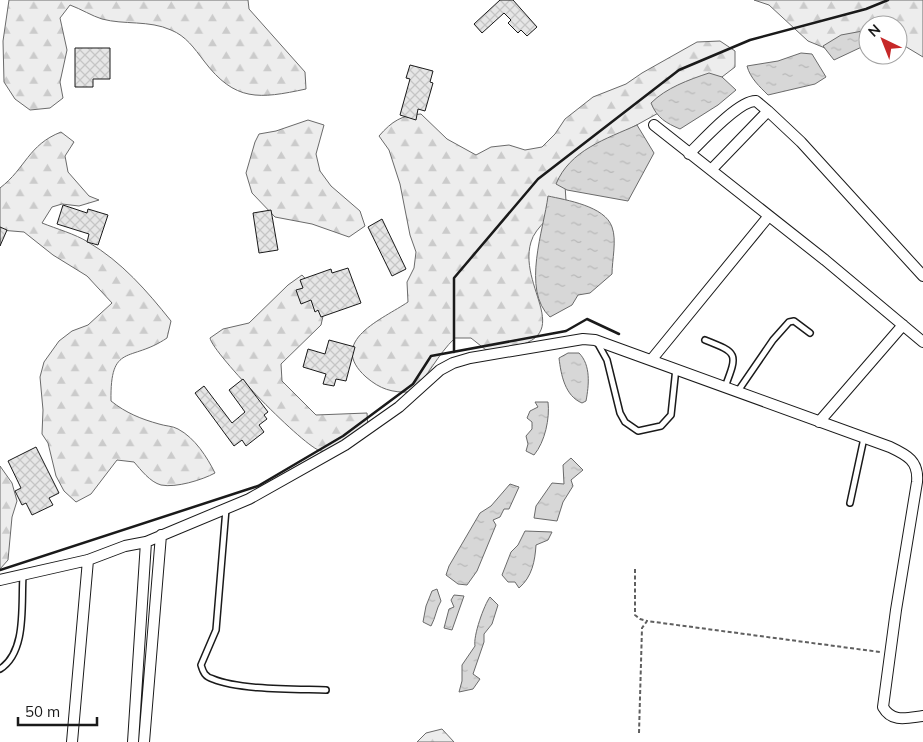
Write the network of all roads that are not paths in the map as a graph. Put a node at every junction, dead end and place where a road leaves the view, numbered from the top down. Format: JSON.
{"nodes":[{"id":1,"x":768,"y":111,"type":"junction"},
{"id":2,"x":654,"y":126,"type":"dead end"},
{"id":3,"x":689,"y":154,"type":"junction"},
{"id":4,"x":711,"y":170,"type":"junction"},
{"id":5,"x":768,"y":217,"type":"junction"},
{"id":6,"x":923,"y":276,"type":"edge"},
{"id":7,"x":903,"y":325,"type":"junction"},
{"id":8,"x":810,"y":333,"type":"dead end"},
{"id":9,"x":596,"y":340,"type":"junction"},
{"id":10,"x":704,"y":340,"type":"dead end"},
{"id":11,"x":923,"y":342,"type":"edge"},
{"id":12,"x":652,"y":359,"type":"junction"},
{"id":13,"x":676,"y":368,"type":"junction"},
{"id":14,"x":725,"y":387,"type":"junction"},
{"id":15,"x":737,"y":392,"type":"junction"},
{"id":16,"x":819,"y":422,"type":"junction"},
{"id":17,"x":864,"y":438,"type":"junction"},
{"id":18,"x":920,"y":464,"type":"edge"},
{"id":19,"x":850,"y":503,"type":"dead end"},
{"id":20,"x":226,"y":509,"type":"junction"},
{"id":21,"x":161,"y":535,"type":"junction"},
{"id":22,"x":146,"y":542,"type":"junction"},
{"id":23,"x":88,"y":560,"type":"junction"},
{"id":24,"x":23,"y":576,"type":"junction"},
{"id":25,"x":0,"y":580,"type":"edge"},
{"id":26,"x":0,"y":670,"type":"edge"},
{"id":27,"x":326,"y":690,"type":"dead end"},
{"id":28,"x":923,"y":716,"type":"edge"},
{"id":29,"x":72,"y":742,"type":"edge"},
{"id":30,"x":133,"y":742,"type":"edge"},
{"id":31,"x":144,"y":742,"type":"edge"}],
"edges":[{"from":1,"to":3,"type":"street"},
{"from":1,"to":4,"type":"street"},
{"from":1,"to":6,"type":"street"},
{"from":2,"to":3,"type":"street"},
{"from":3,"to":4,"type":"street"},
{"from":4,"to":5,"type":"street"},
{"from":5,"to":7,"type":"street"},
{"from":5,"to":12,"type":"street"},
{"from":7,"to":11,"type":"street"},
{"from":7,"to":16,"type":"street"},
{"from":8,"to":15,"type":"lane"},
{"from":9,"to":12,"type":"street"},
{"from":9,"to":13,"type":"lane"},
{"from":9,"to":20,"type":"street"},
{"from":10,"to":14,"type":"lane"},
{"from":12,"to":13,"type":"street"},
{"from":13,"to":14,"type":"street"},
{"from":14,"to":15,"type":"street"},
{"from":15,"to":16,"type":"street"},
{"from":16,"to":17,"type":"street"},
{"from":17,"to":18,"type":"street"},
{"from":17,"to":19,"type":"lane"},
{"from":18,"to":28,"type":"street"},
{"from":20,"to":21,"type":"street"},
{"from":20,"to":27,"type":"lane"},
{"from":21,"to":22,"type":"street"},
{"from":21,"to":31,"type":"street"},
{"from":22,"to":23,"type":"street"},
{"from":22,"to":30,"type":"street"},
{"from":23,"to":24,"type":"street"},
{"from":23,"to":29,"type":"street"},
{"from":24,"to":25,"type":"street"},
{"from":24,"to":26,"type":"lane"}]}
